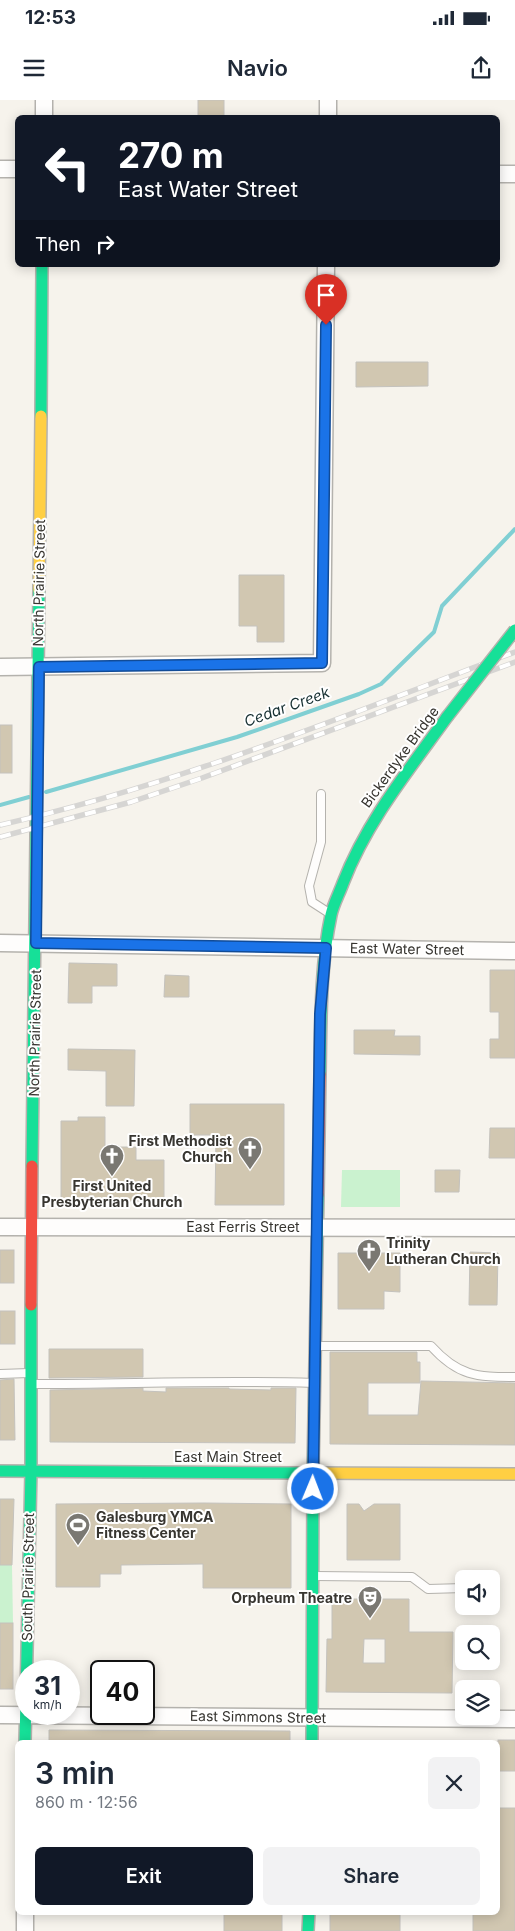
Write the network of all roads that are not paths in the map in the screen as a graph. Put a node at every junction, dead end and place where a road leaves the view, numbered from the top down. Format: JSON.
{"nodes":[{"id":1,"x":44,"y":100,"type":"edge"},
{"id":2,"x":328,"y":100,"type":"edge"},
{"id":3,"x":44,"y":115,"type":"edge"},
{"id":4,"x":328,"y":115,"type":"edge"},
{"id":5,"x":0,"y":169,"type":"edge"},
{"id":6,"x":15,"y":169,"type":"edge"},
{"id":7,"x":500,"y":174,"type":"edge"},
{"id":8,"x":515,"y":174,"type":"edge"},
{"id":9,"x":42,"y":267,"type":"edge"},
{"id":10,"x":326,"y":267,"type":"edge"},
{"id":11,"x":515,"y":630,"type":"edge"},
{"id":12,"x":0,"y":667,"type":"edge"},
{"id":13,"x":39,"y":667,"type":"junction"},
{"id":14,"x":321,"y":794,"type":"dead end"},
{"id":15,"x":331,"y":914,"type":"junction"},
{"id":16,"x":0,"y":943,"type":"edge"},
{"id":17,"x":36,"y":943,"type":"junction"},
{"id":18,"x":326,"y":948,"type":"junction"},
{"id":19,"x":515,"y":951,"type":"edge"},
{"id":20,"x":0,"y":1227,"type":"edge"},
{"id":21,"x":31,"y":1227,"type":"junction"},
{"id":22,"x":317,"y":1227,"type":"junction"},
{"id":23,"x":515,"y":1228,"type":"edge"},
{"id":24,"x":315,"y":1346,"type":"junction"},
{"id":25,"x":0,"y":1374,"type":"edge"},
{"id":26,"x":515,"y":1377,"type":"edge"},
{"id":27,"x":31,"y":1379,"type":"junction"},
{"id":28,"x":314,"y":1383,"type":"junction"},
{"id":29,"x":0,"y":1471,"type":"edge"},
{"id":30,"x":31,"y":1471,"type":"junction"},
{"id":31,"x":313,"y":1472,"type":"junction"},
{"id":32,"x":515,"y":1474,"type":"edge"},
{"id":33,"x":313,"y":1576,"type":"junction"},
{"id":34,"x":455,"y":1588,"type":"edge"},
{"id":35,"x":26,"y":1660,"type":"edge"},
{"id":36,"x":0,"y":1715,"type":"edge"},
{"id":37,"x":15,"y":1715,"type":"edge"},
{"id":38,"x":80,"y":1715,"type":"edge"},
{"id":39,"x":313,"y":1717,"type":"junction"},
{"id":40,"x":515,"y":1719,"type":"edge"},
{"id":41,"x":25,"y":1725,"type":"edge"},
{"id":42,"x":25,"y":1740,"type":"edge"},
{"id":43,"x":312,"y":1740,"type":"edge"},
{"id":44,"x":25,"y":1915,"type":"edge"},
{"id":45,"x":309,"y":1915,"type":"edge"},
{"id":46,"x":25,"y":1931,"type":"edge"},
{"id":47,"x":308,"y":1931,"type":"edge"}],
"edges":[{"from":1,"to":3,"type":"street"},
{"from":2,"to":4,"type":"street"},
{"from":5,"to":6,"type":"street"},
{"from":7,"to":8,"type":"street"},
{"from":9,"to":13,"type":"street","name":"North Prairie Street"},
{"from":10,"to":13,"type":"street"},
{"from":11,"to":15,"type":"street","name":"Bickerdyke Bridge","bridge":true},
{"from":12,"to":13,"type":"street"},
{"from":13,"to":17,"type":"street","name":"North Prairie Street"},
{"from":14,"to":15,"type":"lane"},
{"from":15,"to":18,"type":"street","name":"Bickerdyke Bridge"},
{"from":16,"to":17,"type":"street","name":"East Water Street"},
{"from":17,"to":18,"type":"street","name":"East Water Street"},
{"from":17,"to":21,"type":"street","name":"North Prairie Street"},
{"from":18,"to":19,"type":"street","name":"East Water Street"},
{"from":18,"to":22,"type":"street","name":"Bickerdyke Bridge"},
{"from":20,"to":21,"type":"street","name":"East Ferris Street"},
{"from":21,"to":22,"type":"street","name":"East Ferris Street"},
{"from":21,"to":27,"type":"street","name":"North Prairie Street"},
{"from":22,"to":23,"type":"street","name":"East Ferris Street"},
{"from":22,"to":24,"type":"street","name":"Bickerdyke Bridge"},
{"from":24,"to":26,"type":"lane"},
{"from":24,"to":28,"type":"street","name":"Bickerdyke Bridge"},
{"from":25,"to":27,"type":"lane"},
{"from":27,"to":28,"type":"lane"},
{"from":27,"to":30,"type":"street","name":"North Prairie Street"},
{"from":28,"to":31,"type":"street","name":"Bickerdyke Bridge"},
{"from":29,"to":30,"type":"street","name":"East Main Street"},
{"from":30,"to":31,"type":"street","name":"East Main Street"},
{"from":30,"to":35,"type":"street","name":"South Prairie Street"},
{"from":31,"to":32,"type":"street","name":"East Main Street"},
{"from":31,"to":33,"type":"street","name":"Bickerdyke Bridge"},
{"from":33,"to":34,"type":"lane"},
{"from":33,"to":39,"type":"street","name":"Bickerdyke Bridge"},
{"from":36,"to":37,"type":"street","name":"East Simmons Street"},
{"from":38,"to":39,"type":"street","name":"East Simmons Street"},
{"from":39,"to":40,"type":"street","name":"East Simmons Street"},
{"from":39,"to":43,"type":"street","name":"Bickerdyke Bridge"},
{"from":41,"to":42,"type":"street","name":"South Prairie Street"},
{"from":44,"to":46,"type":"street"},
{"from":45,"to":47,"type":"street"}]}
